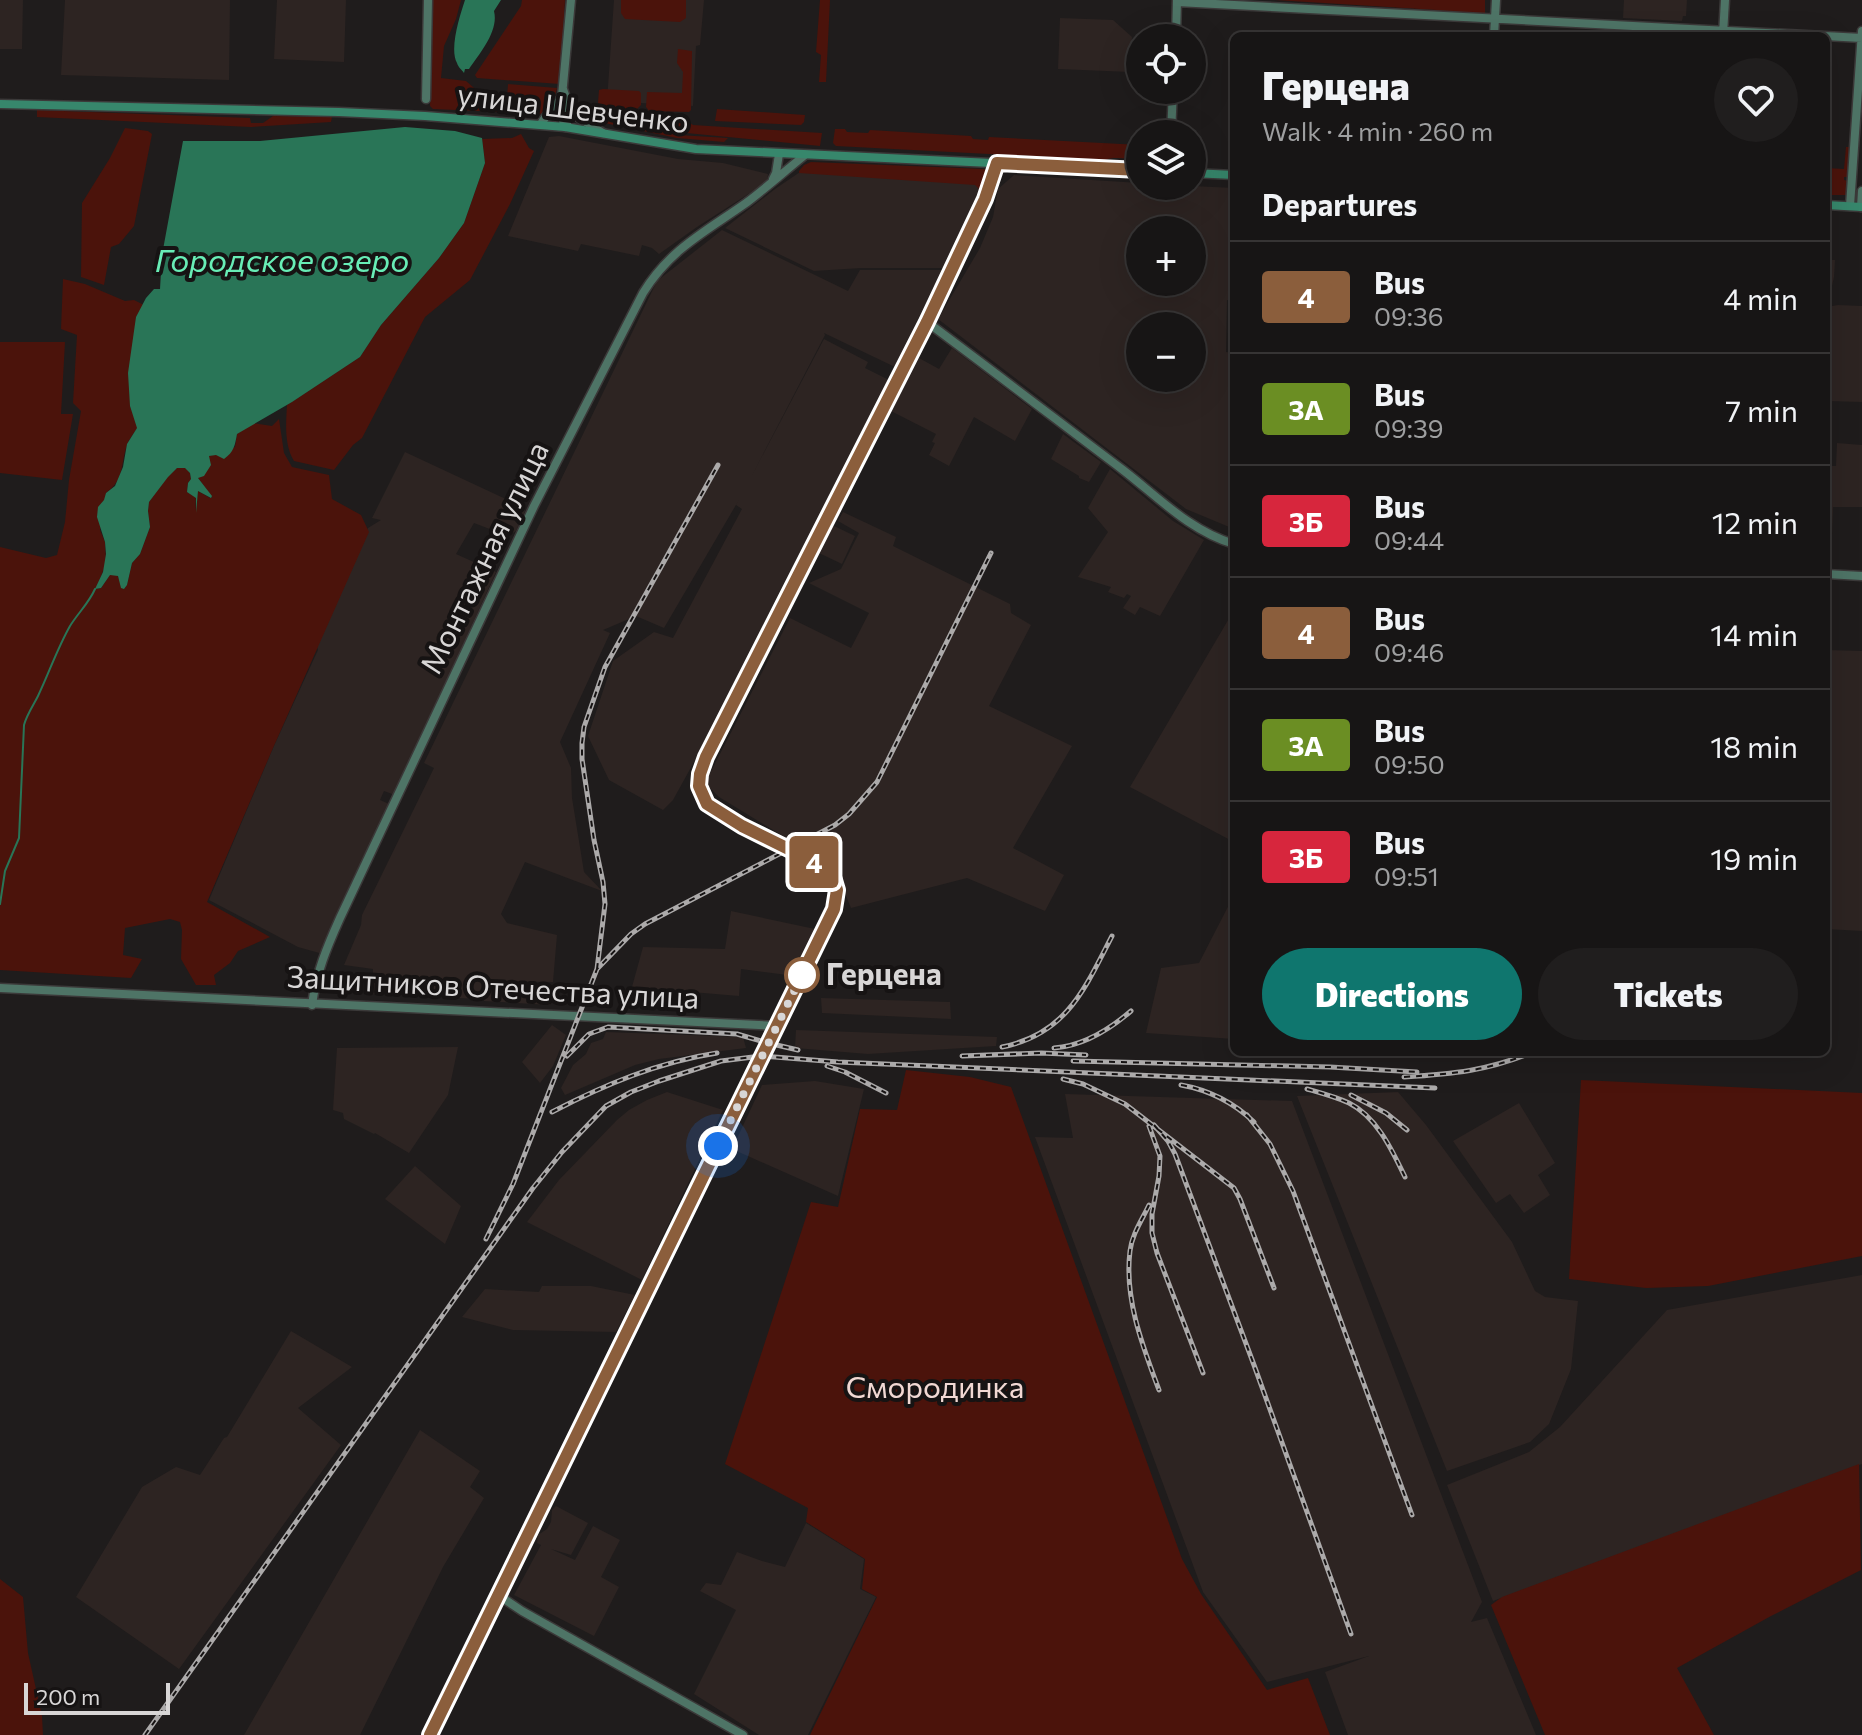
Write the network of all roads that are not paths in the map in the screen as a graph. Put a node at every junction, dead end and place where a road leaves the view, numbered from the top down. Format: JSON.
{"nodes":[{"id":1,"x":428,"y":0,"type":"edge"},
{"id":2,"x":571,"y":0,"type":"edge"},
{"id":3,"x":1496,"y":0,"type":"edge"},
{"id":4,"x":1725,"y":0,"type":"edge"},
{"id":5,"x":1177,"y":1,"type":"edge"},
{"id":6,"x":1495,"y":19,"type":"junction"},
{"id":7,"x":1176,"y":24,"type":"edge"},
{"id":8,"x":1862,"y":31,"type":"edge"},
{"id":9,"x":1494,"y":32,"type":"edge"},
{"id":10,"x":1693,"y":32,"type":"edge"},
{"id":11,"x":1724,"y":32,"type":"edge"},
{"id":12,"x":1830,"y":37,"type":"edge"},
{"id":13,"x":1862,"y":38,"type":"edge"},
{"id":14,"x":563,"y":88,"type":"junction"},
{"id":15,"x":1860,"y":89,"type":"edge"},
{"id":16,"x":426,"y":99,"type":"dead end"},
{"id":17,"x":560,"y":100,"type":"junction"},
{"id":18,"x":0,"y":104,"type":"edge"},
{"id":19,"x":570,"y":112,"type":"junction"},
{"id":20,"x":541,"y":124,"type":"junction"},
{"id":21,"x":565,"y":127,"type":"junction"},
{"id":22,"x":604,"y":134,"type":"junction"},
{"id":23,"x":779,"y":154,"type":"junction"},
{"id":24,"x":805,"y":155,"type":"junction"},
{"id":25,"x":997,"y":163,"type":"junction"},
{"id":26,"x":1126,"y":169,"type":"edge"},
{"id":27,"x":1206,"y":174,"type":"edge"},
{"id":28,"x":1230,"y":175,"type":"edge"},
{"id":29,"x":771,"y":183,"type":"junction"},
{"id":30,"x":1862,"y":191,"type":"edge"},
{"id":31,"x":1830,"y":205,"type":"edge"},
{"id":32,"x":1850,"y":206,"type":"junction"},
{"id":33,"x":1862,"y":207,"type":"edge"},
{"id":34,"x":927,"y":322,"type":"junction"},
{"id":35,"x":1230,"y":543,"type":"edge"},
{"id":36,"x":1830,"y":574,"type":"edge"},
{"id":37,"x":1862,"y":576,"type":"edge"},
{"id":38,"x":0,"y":988,"type":"edge"},
{"id":39,"x":312,"y":1005,"type":"junction"},
{"id":40,"x":777,"y":1026,"type":"junction"},
{"id":41,"x":743,"y":1735,"type":"edge"}],
"edges":[{"from":1,"to":16,"type":"street"},
{"from":2,"to":14,"type":"street"},
{"from":3,"to":6,"type":"street"},
{"from":4,"to":11,"type":"street"},
{"from":5,"to":6,"type":"street"},
{"from":5,"to":7,"type":"street"},
{"from":6,"to":9,"type":"street"},
{"from":6,"to":10,"type":"street"},
{"from":8,"to":13,"type":"street"},
{"from":12,"to":13,"type":"street"},
{"from":13,"to":15,"type":"street"},
{"from":14,"to":17,"type":"street"},
{"from":14,"to":19,"type":"street"},
{"from":15,"to":32,"type":"street"},
{"from":17,"to":20,"type":"street"},
{"from":17,"to":21,"type":"street"},
{"from":18,"to":20,"type":"main road","name":"улица Шевченко"},
{"from":19,"to":21,"type":"street"},
{"from":19,"to":22,"type":"street"},
{"from":20,"to":21,"type":"main road","name":"улица Шевченко"},
{"from":21,"to":22,"type":"main road","name":"улица Шевченко"},
{"from":22,"to":23,"type":"main road","name":"улица Шевченко"},
{"from":23,"to":24,"type":"main road","name":"улица Шевченко"},
{"from":23,"to":29,"type":"street"},
{"from":24,"to":25,"type":"main road","name":"улица Шевченко"},
{"from":24,"to":29,"type":"street","name":"Монтажная улица"},
{"from":25,"to":26,"type":"main road","name":"улица Шевченко"},
{"from":25,"to":34,"type":"street"},
{"from":27,"to":28,"type":"main road"},
{"from":29,"to":39,"type":"street","name":"Монтажная улица"},
{"from":30,"to":33,"type":"street"},
{"from":31,"to":32,"type":"main road"},
{"from":32,"to":33,"type":"main road"},
{"from":34,"to":35,"type":"street"},
{"from":34,"to":40,"type":"street"},
{"from":36,"to":37,"type":"street"},
{"from":38,"to":39,"type":"street","name":"Защитников Отечества улица"},
{"from":39,"to":40,"type":"street","name":"Защитников Отечества улица"},
{"from":40,"to":41,"type":"street"}]}
